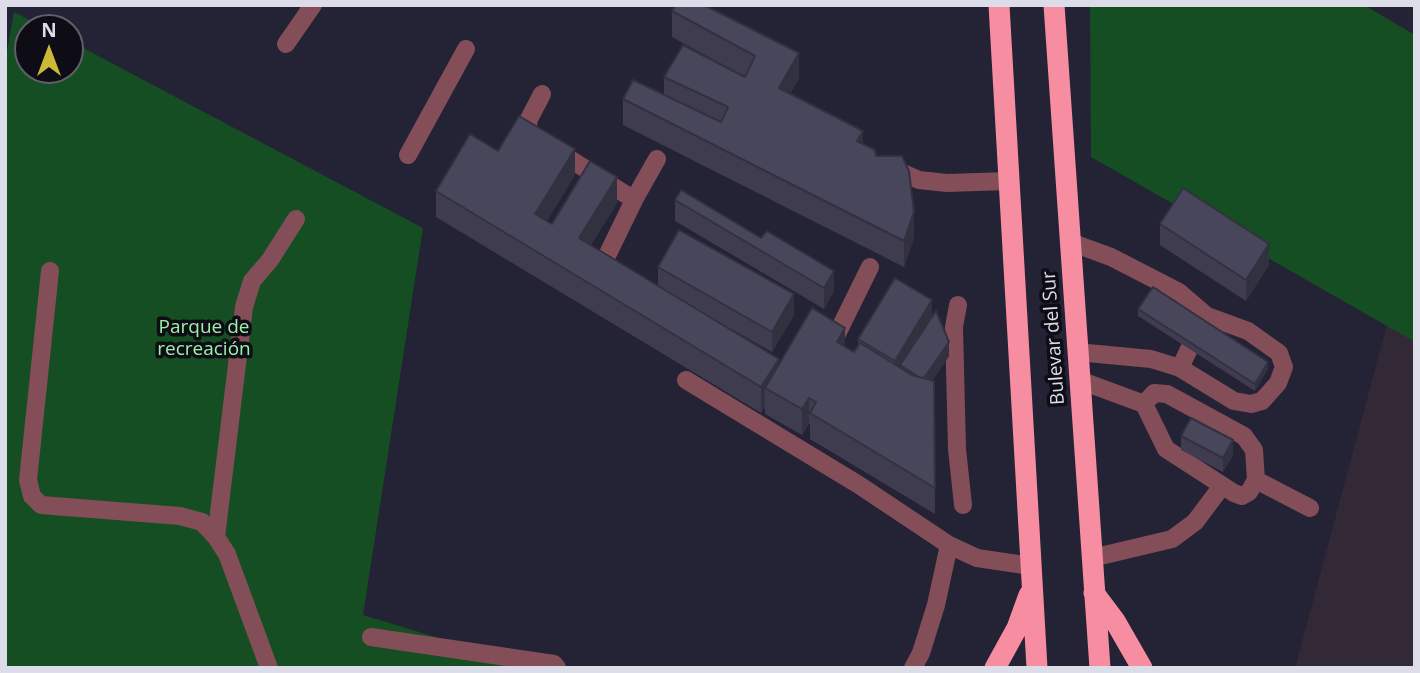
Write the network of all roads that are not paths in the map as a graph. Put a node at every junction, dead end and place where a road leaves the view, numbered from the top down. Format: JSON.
{"nodes":[{"id":1,"x":313,"y":5,"type":"edge"},
{"id":2,"x":999,"y":5,"type":"edge"},
{"id":3,"x":1054,"y":5,"type":"edge"},
{"id":4,"x":286,"y":44,"type":"dead end"},
{"id":5,"x":466,"y":49,"type":"dead end"},
{"id":6,"x":542,"y":94,"type":"dead end"},
{"id":7,"x":408,"y":155,"type":"dead end"},
{"id":8,"x":869,"y":157,"type":"edge"},
{"id":9,"x":657,"y":159,"type":"dead end"},
{"id":10,"x":1009,"y":181,"type":"junction"},
{"id":11,"x":635,"y":198,"type":"junction"},
{"id":12,"x":296,"y":219,"type":"dead end"},
{"id":13,"x":1070,"y":242,"type":"junction"},
{"id":14,"x":870,"y":267,"type":"dead end"},
{"id":15,"x":601,"y":268,"type":"edge"},
{"id":16,"x":50,"y":271,"type":"dead end"},
{"id":17,"x":958,"y":305,"type":"dead end"},
{"id":18,"x":835,"y":338,"type":"edge"},
{"id":19,"x":1189,"y":349,"type":"edge"},
{"id":20,"x":1077,"y":352,"type":"junction"},
{"id":21,"x":1180,"y":368,"type":"junction"},
{"id":22,"x":686,"y":380,"type":"dead end"},
{"id":23,"x":1079,"y":380,"type":"junction"},
{"id":24,"x":1144,"y":404,"type":"junction"},
{"id":25,"x":1256,"y":480,"type":"junction"},
{"id":26,"x":1222,"y":486,"type":"junction"},
{"id":27,"x":963,"y":505,"type":"dead end"},
{"id":28,"x":1310,"y":508,"type":"dead end"},
{"id":29,"x":216,"y":537,"type":"junction"},
{"id":30,"x":949,"y":545,"type":"junction"},
{"id":31,"x":1092,"y":558,"type":"junction"},
{"id":32,"x":1032,"y":577,"type":"junction"},
{"id":33,"x":1094,"y":593,"type":"junction"},
{"id":34,"x":372,"y":638,"type":"dead end"},
{"id":35,"x":269,"y":668,"type":"edge"},
{"id":36,"x":557,"y":668,"type":"edge"},
{"id":37,"x":913,"y":668,"type":"edge"},
{"id":38,"x":995,"y":668,"type":"edge"},
{"id":39,"x":1037,"y":668,"type":"edge"},
{"id":40,"x":1100,"y":668,"type":"edge"},
{"id":41,"x":1142,"y":668,"type":"edge"}],
"edges":[{"from":1,"to":4,"type":"lane"},
{"from":2,"to":10,"type":"highway","name":"Bulevar del Sur"},
{"from":3,"to":13,"type":"highway","name":"Bulevar del Sur"},
{"from":5,"to":7,"type":"lane"},
{"from":6,"to":11,"type":"lane"},
{"from":8,"to":10,"type":"lane"},
{"from":9,"to":11,"type":"lane"},
{"from":10,"to":32,"type":"highway","name":"Bulevar del Sur"},
{"from":11,"to":15,"type":"lane"},
{"from":12,"to":29,"type":"lane"},
{"from":13,"to":20,"type":"highway","name":"Bulevar del Sur"},
{"from":13,"to":21,"type":"lane"},
{"from":14,"to":18,"type":"lane"},
{"from":16,"to":29,"type":"lane"},
{"from":17,"to":27,"type":"lane"},
{"from":19,"to":21,"type":"lane"},
{"from":20,"to":21,"type":"lane"},
{"from":20,"to":23,"type":"highway","name":"Bulevar del Sur"},
{"from":22,"to":30,"type":"lane"},
{"from":23,"to":24,"type":"lane"},
{"from":23,"to":31,"type":"highway","name":"Bulevar del Sur"},
{"from":24,"to":25,"type":"lane"},
{"from":24,"to":26,"type":"lane"},
{"from":25,"to":26,"type":"lane"},
{"from":25,"to":28,"type":"lane"},
{"from":26,"to":31,"type":"lane"},
{"from":29,"to":35,"type":"lane"},
{"from":30,"to":32,"type":"lane"},
{"from":30,"to":37,"type":"lane"},
{"from":31,"to":33,"type":"highway","name":"Bulevar del Sur"},
{"from":32,"to":38,"type":"highway"},
{"from":32,"to":39,"type":"highway","name":"Bulevar del Sur"},
{"from":33,"to":40,"type":"highway","name":"Bulevar del Sur"},
{"from":33,"to":41,"type":"highway"},
{"from":34,"to":36,"type":"lane"}]}
